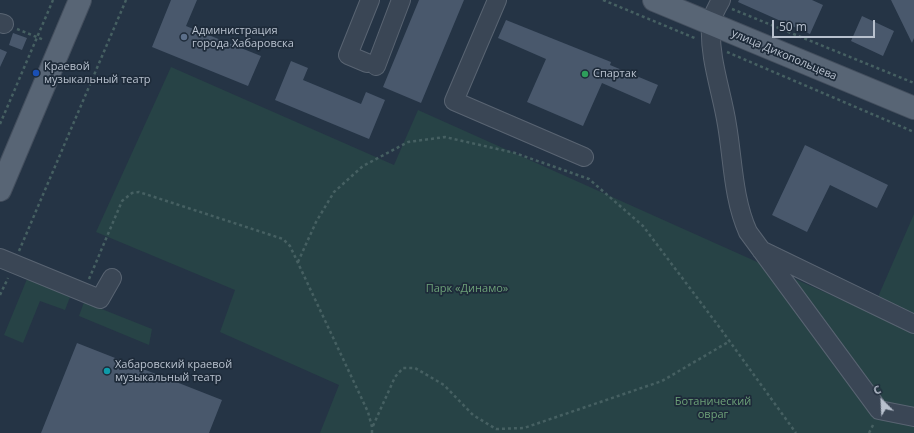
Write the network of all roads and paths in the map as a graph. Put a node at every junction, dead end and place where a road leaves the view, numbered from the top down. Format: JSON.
{"nodes":[{"id":1,"x":53,"y":0,"type":"edge"},
{"id":2,"x":80,"y":0,"type":"edge"},
{"id":3,"x":126,"y":0,"type":"edge"},
{"id":4,"x":401,"y":0,"type":"edge"},
{"id":5,"x":497,"y":0,"type":"edge"},
{"id":6,"x":603,"y":0,"type":"edge"},
{"id":7,"x":654,"y":0,"type":"edge"},
{"id":8,"x":369,"y":3,"type":"edge"},
{"id":9,"x":725,"y":3,"type":"edge"},
{"id":10,"x":394,"y":17,"type":"junction"},
{"id":11,"x":2,"y":24,"type":"edge"},
{"id":12,"x":710,"y":24,"type":"junction"},
{"id":13,"x":37,"y":37,"type":"junction"},
{"id":14,"x":60,"y":46,"type":"junction"},
{"id":15,"x":713,"y":46,"type":"junction"},
{"id":16,"x":914,"y":83,"type":"edge"},
{"id":17,"x":914,"y":108,"type":"edge"},
{"id":18,"x":0,"y":124,"type":"edge"},
{"id":19,"x":914,"y":132,"type":"edge"},
{"id":20,"x":584,"y":157,"type":"dead end"},
{"id":21,"x":0,"y":190,"type":"edge"},
{"id":22,"x":759,"y":249,"type":"junction"},
{"id":23,"x":7,"y":261,"type":"edge"},
{"id":24,"x":298,"y":262,"type":"junction"},
{"id":25,"x":112,"y":278,"type":"dead end"},
{"id":26,"x":83,"y":292,"type":"junction"},
{"id":27,"x":0,"y":296,"type":"edge"},
{"id":28,"x":914,"y":324,"type":"edge"},
{"id":29,"x":730,"y":341,"type":"junction"},
{"id":30,"x":914,"y":417,"type":"edge"},
{"id":31,"x":372,"y":426,"type":"junction"},
{"id":32,"x":372,"y":433,"type":"edge"},
{"id":33,"x":796,"y":433,"type":"edge"}],
"edges":[{"from":1,"to":13,"type":"path"},
{"from":2,"to":14,"type":"main road"},
{"from":3,"to":23,"type":"path"},
{"from":4,"to":10,"type":"street"},
{"from":5,"to":20,"type":"street"},
{"from":6,"to":15,"type":"path"},
{"from":7,"to":12,"type":"main road","name":"улица Дикопольцева"},
{"from":8,"to":10,"type":"street"},
{"from":8,"to":10,"type":"street"},
{"from":9,"to":12,"type":"street"},
{"from":9,"to":16,"type":"path"},
{"from":11,"to":13,"type":"path"},
{"from":12,"to":15,"type":"street"},
{"from":12,"to":17,"type":"main road","name":"улица Дикопольцева"},
{"from":13,"to":14,"type":"path"},
{"from":13,"to":18,"type":"path"},
{"from":14,"to":21,"type":"main road"},
{"from":15,"to":19,"type":"path"},
{"from":15,"to":22,"type":"street"},
{"from":22,"to":28,"type":"street"},
{"from":22,"to":30,"type":"street"},
{"from":23,"to":26,"type":"street"},
{"from":23,"to":27,"type":"path"},
{"from":24,"to":26,"type":"path"},
{"from":24,"to":29,"type":"path"},
{"from":24,"to":31,"type":"path"},
{"from":25,"to":26,"type":"street"},
{"from":29,"to":31,"type":"path"},
{"from":29,"to":33,"type":"path"},
{"from":31,"to":32,"type":"path"}]}
